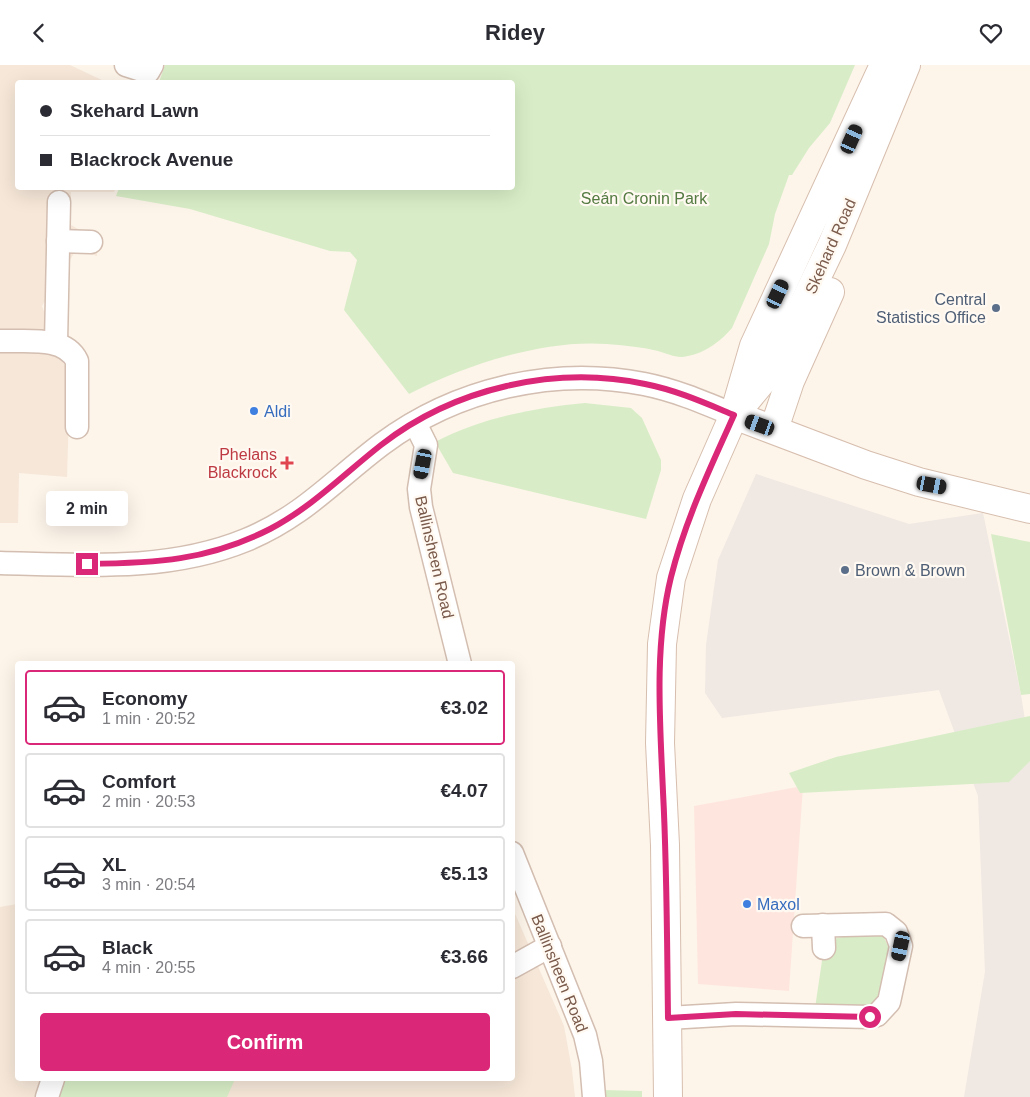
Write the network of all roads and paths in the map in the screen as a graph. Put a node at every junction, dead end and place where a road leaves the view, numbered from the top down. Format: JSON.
{"nodes":[{"id":1,"x":126,"y":65,"type":"edge"},
{"id":2,"x":152,"y":65,"type":"edge"},
{"id":3,"x":884,"y":65,"type":"edge"},
{"id":4,"x":906,"y":65,"type":"edge"},
{"id":5,"x":59,"y":203,"type":"dead end"},
{"id":6,"x":58,"y":241,"type":"junction"},
{"id":7,"x":91,"y":242,"type":"dead end"},
{"id":8,"x":832,"y":245,"type":"junction"},
{"id":9,"x":0,"y":341,"type":"edge"},
{"id":10,"x":56,"y":343,"type":"junction"},
{"id":11,"x":734,"y":415,"type":"junction"},
{"id":12,"x":415,"y":423,"type":"junction"},
{"id":13,"x":77,"y":427,"type":"dead end"},
{"id":14,"x":774,"y":429,"type":"junction"},
{"id":15,"x":1030,"y":509,"type":"edge"},
{"id":16,"x":0,"y":563,"type":"edge"},
{"id":17,"x":459,"y":661,"type":"edge"},
{"id":18,"x":515,"y":860,"type":"edge"},
{"id":19,"x":550,"y":946,"type":"junction"},
{"id":20,"x":824,"y":947,"type":"dead end"},
{"id":21,"x":515,"y":965,"type":"edge"},
{"id":22,"x":668,"y":1018,"type":"junction"},
{"id":23,"x":51,"y":1081,"type":"edge"},
{"id":24,"x":47,"y":1097,"type":"edge"},
{"id":25,"x":594,"y":1097,"type":"edge"},
{"id":26,"x":668,"y":1097,"type":"edge"}],
"edges":[{"from":1,"to":2,"type":"street"},
{"from":3,"to":11,"type":"main road","name":"Skehard Road"},
{"from":4,"to":8,"type":"main road","name":"Skehard Road"},
{"from":5,"to":6,"type":"street"},
{"from":6,"to":7,"type":"street"},
{"from":6,"to":10,"type":"street"},
{"from":8,"to":11,"type":"main road","name":"Skehard Road"},
{"from":8,"to":14,"type":"main road"},
{"from":9,"to":10,"type":"street"},
{"from":10,"to":13,"type":"street"},
{"from":11,"to":12,"type":"street"},
{"from":11,"to":14,"type":"main road"},
{"from":11,"to":22,"type":"main road","name":"Skehard Road"},
{"from":12,"to":16,"type":"street"},
{"from":12,"to":17,"type":"street","name":"Ballinsheen Road"},
{"from":14,"to":15,"type":"main road"},
{"from":18,"to":19,"type":"street","name":"Ballinsheen Road"},
{"from":19,"to":21,"type":"street"},
{"from":19,"to":25,"type":"street","name":"Ballinsheen Road"},
{"from":20,"to":22,"type":"street"},
{"from":22,"to":26,"type":"main road","name":"Skehard Road"},
{"from":23,"to":24,"type":"street"}]}
